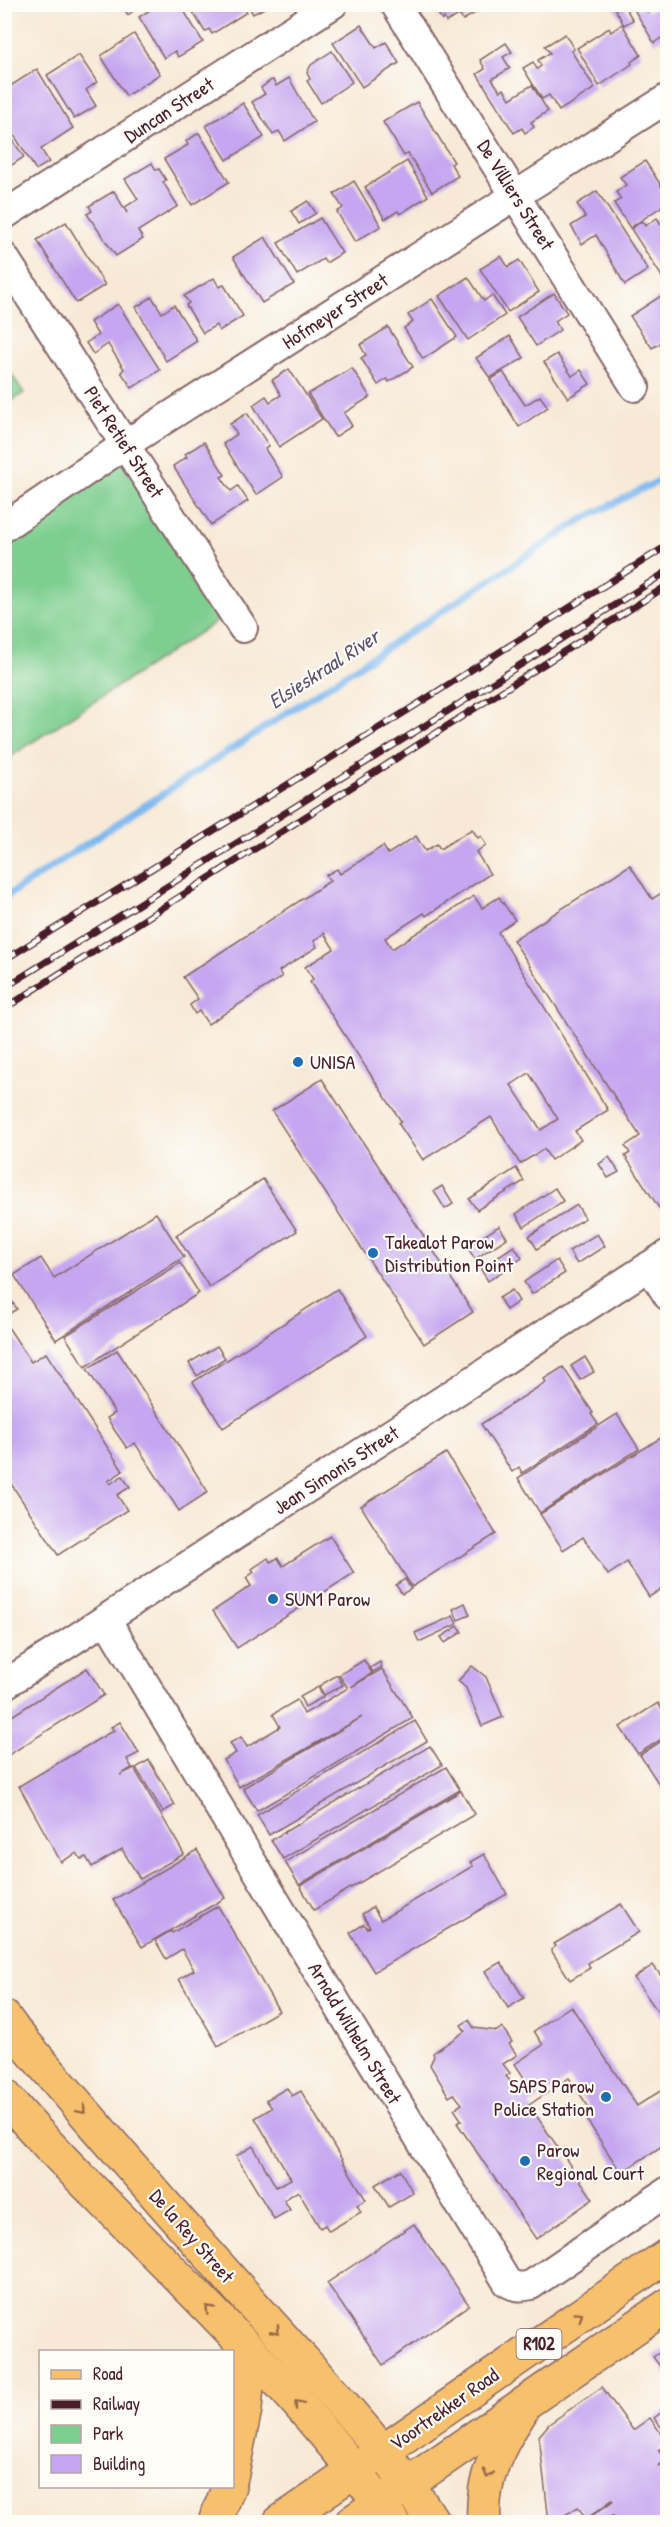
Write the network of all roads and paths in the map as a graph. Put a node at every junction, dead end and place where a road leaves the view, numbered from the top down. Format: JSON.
{"nodes":[{"id":1,"x":333,"y":4,"type":"edge"},
{"id":2,"x":395,"y":4,"type":"edge"},
{"id":3,"x":668,"y":98,"type":"edge"},
{"id":4,"x":516,"y":195,"type":"junction"},
{"id":5,"x":4,"y":215,"type":"edge"},
{"id":6,"x":4,"y":257,"type":"edge"},
{"id":7,"x":635,"y":387,"type":"dead end"},
{"id":8,"x":126,"y":444,"type":"junction"},
{"id":9,"x":4,"y":527,"type":"edge"},
{"id":10,"x":243,"y":628,"type":"dead end"},
{"id":11,"x":658,"y":1260,"type":"edge"},
{"id":12,"x":668,"y":1296,"type":"edge"},
{"id":13,"x":106,"y":1619,"type":"junction"},
{"id":14,"x":4,"y":1685,"type":"edge"},
{"id":15,"x":4,"y":2017,"type":"edge"},
{"id":16,"x":4,"y":2050,"type":"edge"},
{"id":17,"x":4,"y":2095,"type":"edge"},
{"id":18,"x":58,"y":2154,"type":"junction"},
{"id":19,"x":668,"y":2191,"type":"edge"},
{"id":20,"x":668,"y":2255,"type":"edge"},
{"id":21,"x":668,"y":2305,"type":"edge"},
{"id":22,"x":250,"y":2351,"type":"junction"},
{"id":23,"x":526,"y":2404,"type":"junction"},
{"id":24,"x":382,"y":2452,"type":"junction"},
{"id":25,"x":234,"y":2463,"type":"edge"},
{"id":26,"x":354,"y":2471,"type":"junction"},
{"id":27,"x":406,"y":2484,"type":"junction"},
{"id":28,"x":229,"y":2488,"type":"edge"},
{"id":29,"x":386,"y":2513,"type":"edge"},
{"id":30,"x":215,"y":2523,"type":"edge"},
{"id":31,"x":280,"y":2523,"type":"edge"},
{"id":32,"x":352,"y":2523,"type":"edge"},
{"id":33,"x":433,"y":2523,"type":"edge"},
{"id":34,"x":484,"y":2523,"type":"edge"}],
"edges":[{"from":1,"to":5,"type":"street","name":"Duncan Street"},
{"from":2,"to":4,"type":"street","name":"De Villiers Street"},
{"from":3,"to":4,"type":"street","name":"Hofmeyer Street"},
{"from":4,"to":7,"type":"street","name":"De Villiers Street"},
{"from":4,"to":8,"type":"street","name":"Hofmeyer Street"},
{"from":6,"to":8,"type":"street","name":"Piet Retief Street"},
{"from":8,"to":9,"type":"street","name":"Hofmeyer Street"},
{"from":8,"to":10,"type":"street","name":"Piet Retief Street"},
{"from":11,"to":12,"type":"street"},
{"from":11,"to":13,"type":"street","name":"Jean Simonis Street"},
{"from":13,"to":14,"type":"street","name":"Jean Simonis Street"},
{"from":13,"to":19,"type":"street","name":"Arnold Wilhelm Street"},
{"from":15,"to":24,"type":"main road","name":"De la Rey Street","one_way":true},
{"from":16,"to":18,"type":"main road"},
{"from":17,"to":18,"type":"main road","name":"De la Rey Street"},
{"from":22,"to":18,"type":"main road","name":"De la Rey Street","one_way":true},
{"from":24,"to":20,"type":"main road","name":"Voortrekker Road","number":"R102","one_way":true},
{"from":21,"to":23,"type":"main road","name":"Voortrekker Road","number":"R102"},
{"from":22,"to":25,"type":"main road"},
{"from":26,"to":22,"type":"main road","name":"De la Rey Street","one_way":true},
{"from":23,"to":27,"type":"main road","name":"Voortrekker Road","number":"R102"},
{"from":23,"to":34,"type":"main road","one_way":true},
{"from":24,"to":26,"type":"main road","name":"Voortrekker Road","number":"R102"},
{"from":24,"to":27,"type":"main road","name":"De la Rey Street"},
{"from":26,"to":29,"type":"main road","name":"De la Rey Street"},
{"from":26,"to":31,"type":"main road","name":"Voortrekker Road","number":"R102"},
{"from":27,"to":29,"type":"main road","name":"Voortrekker Road","number":"R102"},
{"from":27,"to":33,"type":"main road","name":"De la Rey Street"},
{"from":28,"to":30,"type":"main road"},
{"from":29,"to":32,"type":"main road","name":"Voortrekker Road","number":"R102"}]}
